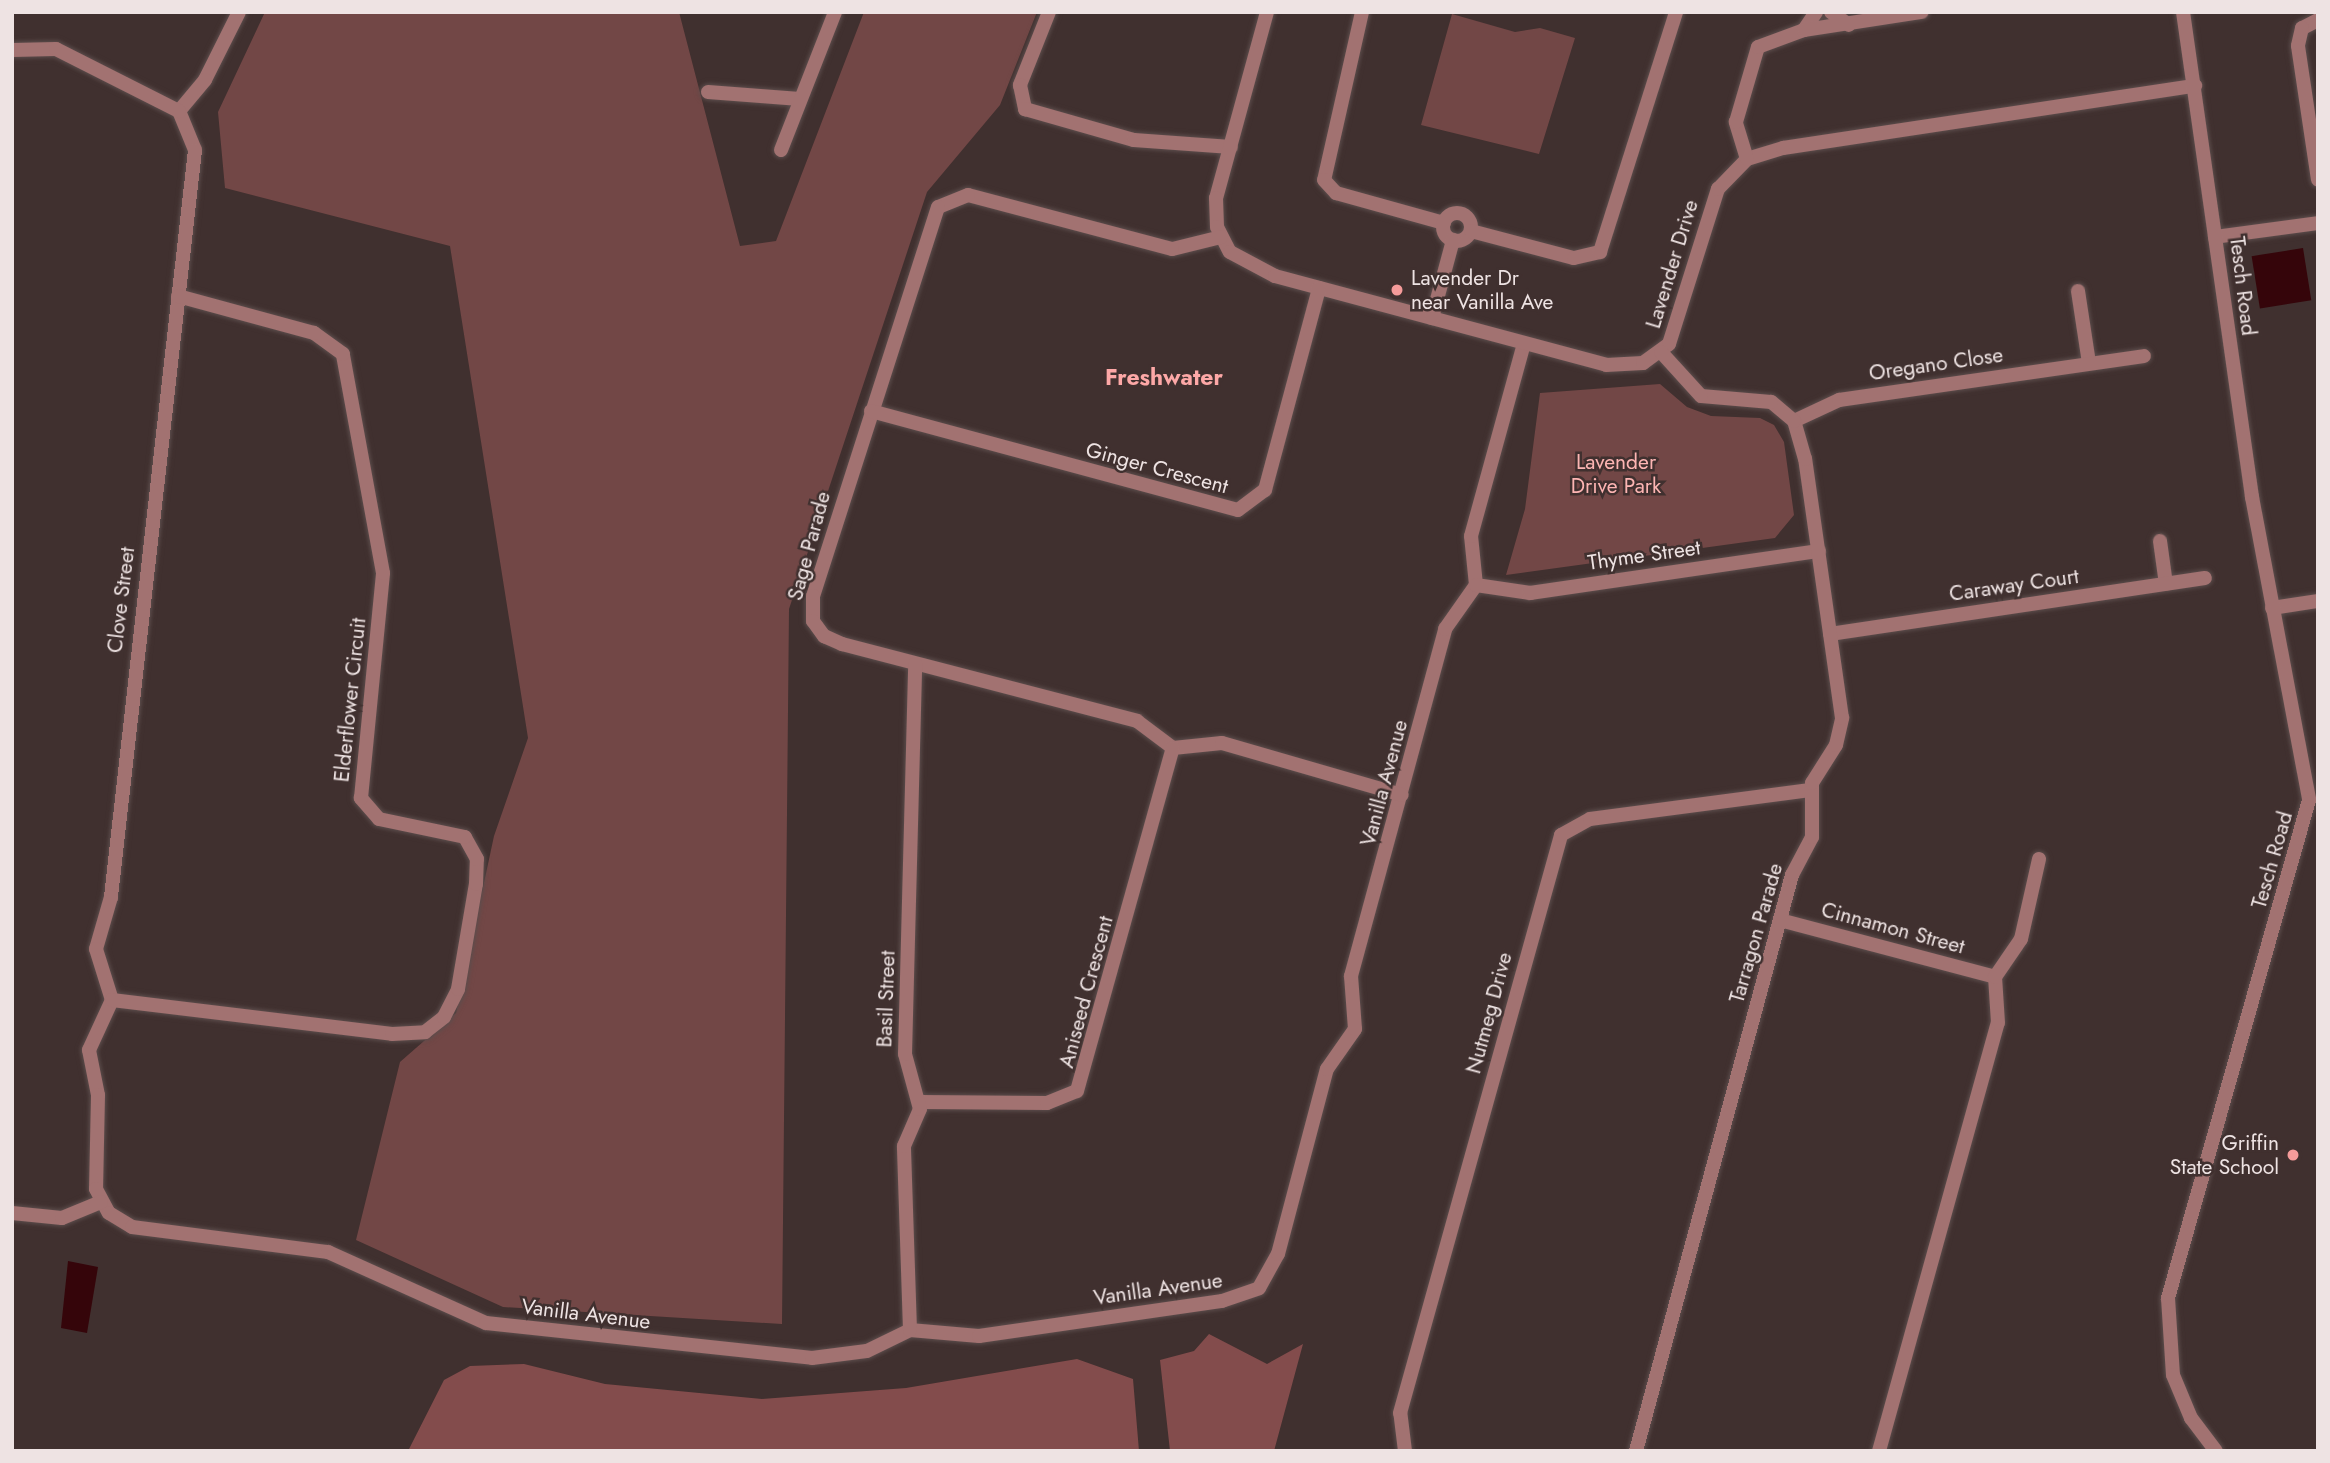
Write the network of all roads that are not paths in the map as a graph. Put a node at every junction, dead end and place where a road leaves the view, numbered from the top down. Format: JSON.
{"nodes":[{"id":1,"x":239,"y":12,"type":"edge"},
{"id":2,"x":835,"y":12,"type":"edge"},
{"id":3,"x":1049,"y":12,"type":"edge"},
{"id":4,"x":1267,"y":12,"type":"edge"},
{"id":5,"x":1362,"y":12,"type":"edge"},
{"id":6,"x":1676,"y":12,"type":"edge"},
{"id":7,"x":1816,"y":12,"type":"edge"},
{"id":8,"x":1831,"y":12,"type":"edge"},
{"id":9,"x":1922,"y":12,"type":"edge"},
{"id":10,"x":2183,"y":12,"type":"edge"},
{"id":11,"x":2318,"y":20,"type":"edge"},
{"id":12,"x":1849,"y":25,"type":"junction"},
{"id":13,"x":1804,"y":30,"type":"junction"},
{"id":14,"x":12,"y":50,"type":"edge"},
{"id":15,"x":2195,"y":86,"type":"junction"},
{"id":16,"x":708,"y":92,"type":"dead end"},
{"id":17,"x":800,"y":99,"type":"junction"},
{"id":18,"x":179,"y":111,"type":"junction"},
{"id":19,"x":1231,"y":147,"type":"junction"},
{"id":20,"x":781,"y":150,"type":"dead end"},
{"id":21,"x":1746,"y":159,"type":"junction"},
{"id":22,"x":2318,"y":180,"type":"edge"},
{"id":23,"x":1444,"y":223,"type":"junction"},
{"id":24,"x":2318,"y":223,"type":"edge"},
{"id":25,"x":1471,"y":231,"type":"junction"},
{"id":26,"x":1221,"y":237,"type":"junction"},
{"id":27,"x":2215,"y":237,"type":"junction"},
{"id":28,"x":1453,"y":240,"type":"junction"},
{"id":29,"x":1319,"y":288,"type":"junction"},
{"id":30,"x":2078,"y":291,"type":"dead end"},
{"id":31,"x":178,"y":296,"type":"junction"},
{"id":32,"x":1432,"y":318,"type":"junction"},
{"id":33,"x":1524,"y":343,"type":"junction"},
{"id":34,"x":1661,"y":352,"type":"junction"},
{"id":35,"x":2144,"y":356,"type":"dead end"},
{"id":36,"x":2089,"y":363,"type":"junction"},
{"id":37,"x":871,"y":411,"type":"junction"},
{"id":38,"x":1794,"y":421,"type":"junction"},
{"id":39,"x":2160,"y":541,"type":"dead end"},
{"id":40,"x":1819,"y":551,"type":"junction"},
{"id":41,"x":2205,"y":578,"type":"dead end"},
{"id":42,"x":2166,"y":584,"type":"junction"},
{"id":43,"x":1476,"y":585,"type":"junction"},
{"id":44,"x":2318,"y":601,"type":"edge"},
{"id":45,"x":2272,"y":608,"type":"junction"},
{"id":46,"x":1830,"y":634,"type":"junction"},
{"id":47,"x":915,"y":664,"type":"junction"},
{"id":48,"x":1173,"y":748,"type":"junction"},
{"id":49,"x":1810,"y":790,"type":"junction"},
{"id":50,"x":1402,"y":795,"type":"junction"},
{"id":51,"x":2039,"y":859,"type":"dead end"},
{"id":52,"x":1780,"y":920,"type":"junction"},
{"id":53,"x":1996,"y":976,"type":"junction"},
{"id":54,"x":112,"y":1000,"type":"junction"},
{"id":55,"x":920,"y":1102,"type":"junction"},
{"id":56,"x":101,"y":1202,"type":"junction"},
{"id":57,"x":12,"y":1213,"type":"edge"},
{"id":58,"x":909,"y":1330,"type":"junction"},
{"id":59,"x":1405,"y":1451,"type":"edge"},
{"id":60,"x":1636,"y":1451,"type":"edge"},
{"id":61,"x":1880,"y":1451,"type":"edge"},
{"id":62,"x":2216,"y":1451,"type":"edge"}],
"edges":[{"from":1,"to":18,"type":"street"},
{"from":2,"to":17,"type":"street"},
{"from":3,"to":19,"type":"street"},
{"from":4,"to":19,"type":"street"},
{"from":5,"to":23,"type":"street"},
{"from":6,"to":25,"type":"street"},
{"from":7,"to":13,"type":"street"},
{"from":8,"to":12,"type":"street"},
{"from":9,"to":12,"type":"street"},
{"from":10,"to":15,"type":"street","name":"Tesch Road"},
{"from":11,"to":22,"type":"street"},
{"from":12,"to":13,"type":"street"},
{"from":13,"to":21,"type":"street"},
{"from":14,"to":18,"type":"street"},
{"from":15,"to":21,"type":"street"},
{"from":15,"to":27,"type":"street","name":"Tesch Road"},
{"from":16,"to":17,"type":"street"},
{"from":17,"to":20,"type":"street"},
{"from":18,"to":31,"type":"street","name":"Clove Street"},
{"from":19,"to":26,"type":"street"},
{"from":21,"to":34,"type":"street","name":"Lavender Drive"},
{"from":23,"to":25,"type":"street"},
{"from":23,"to":28,"type":"street"},
{"from":24,"to":27,"type":"street"},
{"from":25,"to":28,"type":"street"},
{"from":26,"to":29,"type":"street","name":"Lavender Drive"},
{"from":26,"to":37,"type":"street","name":"Sage Parade"},
{"from":27,"to":45,"type":"street","name":"Tesch Road"},
{"from":28,"to":32,"type":"street"},
{"from":29,"to":32,"type":"street","name":"Lavender Drive"},
{"from":29,"to":37,"type":"street","name":"Ginger Crescent"},
{"from":30,"to":36,"type":"street"},
{"from":31,"to":54,"type":"street","name":"Clove Street"},
{"from":31,"to":54,"type":"street","name":"Elderflower Circuit"},
{"from":32,"to":33,"type":"street","name":"Lavender Drive"},
{"from":33,"to":34,"type":"street","name":"Lavender Drive"},
{"from":33,"to":43,"type":"street"},
{"from":34,"to":38,"type":"street"},
{"from":35,"to":36,"type":"street","name":"Oregano Close"},
{"from":36,"to":38,"type":"street","name":"Oregano Close"},
{"from":37,"to":47,"type":"street","name":"Sage Parade"},
{"from":38,"to":40,"type":"street"},
{"from":39,"to":42,"type":"street"},
{"from":40,"to":43,"type":"street","name":"Thyme Street"},
{"from":40,"to":46,"type":"street"},
{"from":41,"to":42,"type":"street","name":"Caraway Court"},
{"from":42,"to":46,"type":"street","name":"Caraway Court"},
{"from":43,"to":50,"type":"street","name":"Vanilla Avenue"},
{"from":44,"to":45,"type":"street"},
{"from":45,"to":62,"type":"street","name":"Tesch Road"},
{"from":46,"to":49,"type":"street"},
{"from":47,"to":48,"type":"street","name":"Sage Parade"},
{"from":47,"to":55,"type":"street","name":"Basil Street"},
{"from":48,"to":50,"type":"street"},
{"from":48,"to":55,"type":"street","name":"Aniseed Crescent"},
{"from":49,"to":52,"type":"street","name":"Tarragon Parade"},
{"from":49,"to":59,"type":"street","name":"Nutmeg Drive"},
{"from":50,"to":58,"type":"street","name":"Vanilla Avenue"},
{"from":51,"to":53,"type":"street"},
{"from":52,"to":53,"type":"street","name":"Cinnamon Street"},
{"from":52,"to":60,"type":"street","name":"Tarragon Parade"},
{"from":53,"to":61,"type":"street"},
{"from":54,"to":56,"type":"street"},
{"from":55,"to":58,"type":"street"},
{"from":56,"to":57,"type":"street"},
{"from":56,"to":58,"type":"street","name":"Vanilla Avenue"}]}
